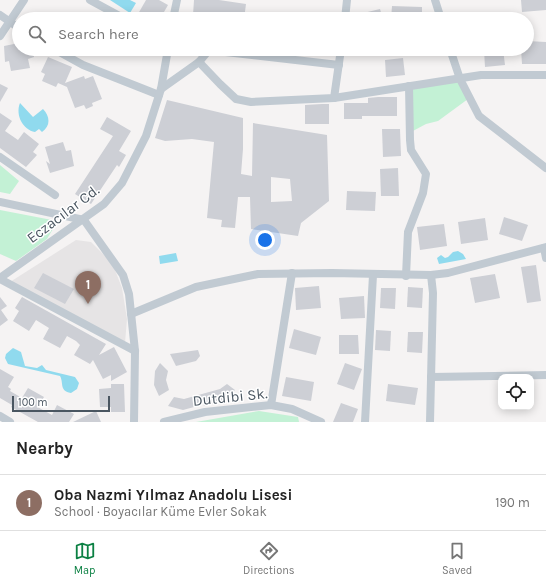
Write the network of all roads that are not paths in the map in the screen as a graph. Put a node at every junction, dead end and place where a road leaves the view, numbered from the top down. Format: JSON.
{"nodes":[{"id":1,"x":24,"y":0,"type":"edge"},
{"id":2,"x":90,"y":0,"type":"edge"},
{"id":3,"x":177,"y":0,"type":"edge"},
{"id":4,"x":347,"y":0,"type":"edge"},
{"id":5,"x":435,"y":0,"type":"edge"},
{"id":6,"x":15,"y":12,"type":"edge"},
{"id":7,"x":112,"y":12,"type":"edge"},
{"id":8,"x":174,"y":12,"type":"edge"},
{"id":9,"x":346,"y":12,"type":"edge"},
{"id":10,"x":439,"y":12,"type":"edge"},
{"id":11,"x":0,"y":15,"type":"edge"},
{"id":12,"x":12,"y":17,"type":"edge"},
{"id":13,"x":9,"y":21,"type":"junction"},
{"id":14,"x":12,"y":23,"type":"edge"},
{"id":15,"x":0,"y":36,"type":"edge"},
{"id":16,"x":67,"y":56,"type":"edge"},
{"id":17,"x":167,"y":56,"type":"edge"},
{"id":18,"x":204,"y":56,"type":"edge"},
{"id":19,"x":264,"y":56,"type":"edge"},
{"id":20,"x":340,"y":56,"type":"edge"},
{"id":21,"x":452,"y":56,"type":"edge"},
{"id":22,"x":199,"y":62,"type":"junction"},
{"id":23,"x":338,"y":64,"type":"junction"},
{"id":24,"x":546,"y":75,"type":"edge"},
{"id":25,"x":460,"y":79,"type":"junction"},
{"id":26,"x":409,"y":86,"type":"junction"},
{"id":27,"x":160,"y":92,"type":"junction"},
{"id":28,"x":334,"y":98,"type":"junction"},
{"id":29,"x":0,"y":157,"type":"edge"},
{"id":30,"x":546,"y":168,"type":"edge"},
{"id":31,"x":55,"y":195,"type":"dead end"},
{"id":32,"x":0,"y":202,"type":"edge"},
{"id":33,"x":84,"y":220,"type":"junction"},
{"id":34,"x":545,"y":248,"type":"edge"},
{"id":35,"x":546,"y":258,"type":"edge"},
{"id":36,"x":292,"y":273,"type":"junction"},
{"id":37,"x":373,"y":275,"type":"junction"},
{"id":38,"x":431,"y":275,"type":"junction"},
{"id":39,"x":406,"y":276,"type":"junction"},
{"id":40,"x":0,"y":278,"type":"edge"},
{"id":41,"x":131,"y":314,"type":"junction"},
{"id":42,"x":135,"y":351,"type":"junction"},
{"id":43,"x":546,"y":375,"type":"edge"},
{"id":44,"x":431,"y":377,"type":"junction"},
{"id":45,"x":271,"y":405,"type":"junction"},
{"id":46,"x":0,"y":416,"type":"edge"},
{"id":47,"x":306,"y":418,"type":"edge"},
{"id":48,"x":10,"y":422,"type":"edge"},
{"id":49,"x":134,"y":422,"type":"edge"},
{"id":50,"x":164,"y":422,"type":"edge"},
{"id":51,"x":321,"y":422,"type":"edge"},
{"id":52,"x":365,"y":422,"type":"edge"},
{"id":53,"x":430,"y":422,"type":"edge"}],
"edges":[{"from":1,"to":6,"type":"street"},
{"from":2,"to":7,"type":"street"},
{"from":3,"to":8,"type":"street"},
{"from":4,"to":9,"type":"street"},
{"from":5,"to":10,"type":"street"},
{"from":11,"to":13,"type":"street"},
{"from":12,"to":13,"type":"street"},
{"from":13,"to":14,"type":"street"},
{"from":13,"to":15,"type":"street"},
{"from":16,"to":27,"type":"street"},
{"from":17,"to":27,"type":"street","name":"Eczacılar Cd."},
{"from":18,"to":22,"type":"street"},
{"from":19,"to":23,"type":"street"},
{"from":20,"to":23,"type":"street"},
{"from":21,"to":25,"type":"street"},
{"from":22,"to":27,"type":"street"},
{"from":22,"to":28,"type":"street"},
{"from":23,"to":28,"type":"street"},
{"from":24,"to":25,"type":"street"},
{"from":25,"to":26,"type":"street"},
{"from":25,"to":30,"type":"street"},
{"from":26,"to":28,"type":"street"},
{"from":26,"to":39,"type":"street"},
{"from":27,"to":33,"type":"street","name":"Eczacılar Cd."},
{"from":29,"to":31,"type":"street"},
{"from":32,"to":33,"type":"street"},
{"from":33,"to":40,"type":"street","name":"Eczacılar Cd."},
{"from":33,"to":41,"type":"street"},
{"from":34,"to":35,"type":"street"},
{"from":34,"to":38,"type":"street"},
{"from":36,"to":37,"type":"street"},
{"from":36,"to":41,"type":"street"},
{"from":36,"to":45,"type":"street"},
{"from":37,"to":39,"type":"street"},
{"from":37,"to":52,"type":"street"},
{"from":38,"to":39,"type":"street"},
{"from":38,"to":44,"type":"street"},
{"from":40,"to":42,"type":"street"},
{"from":41,"to":42,"type":"street"},
{"from":42,"to":49,"type":"street"},
{"from":43,"to":44,"type":"street"},
{"from":44,"to":53,"type":"street"},
{"from":45,"to":47,"type":"street","name":"Dutdibi Sk."},
{"from":45,"to":50,"type":"street","name":"Dutdibi Sk."},
{"from":46,"to":48,"type":"street"},
{"from":47,"to":51,"type":"street","name":"Dutdibi Sk."}]}
